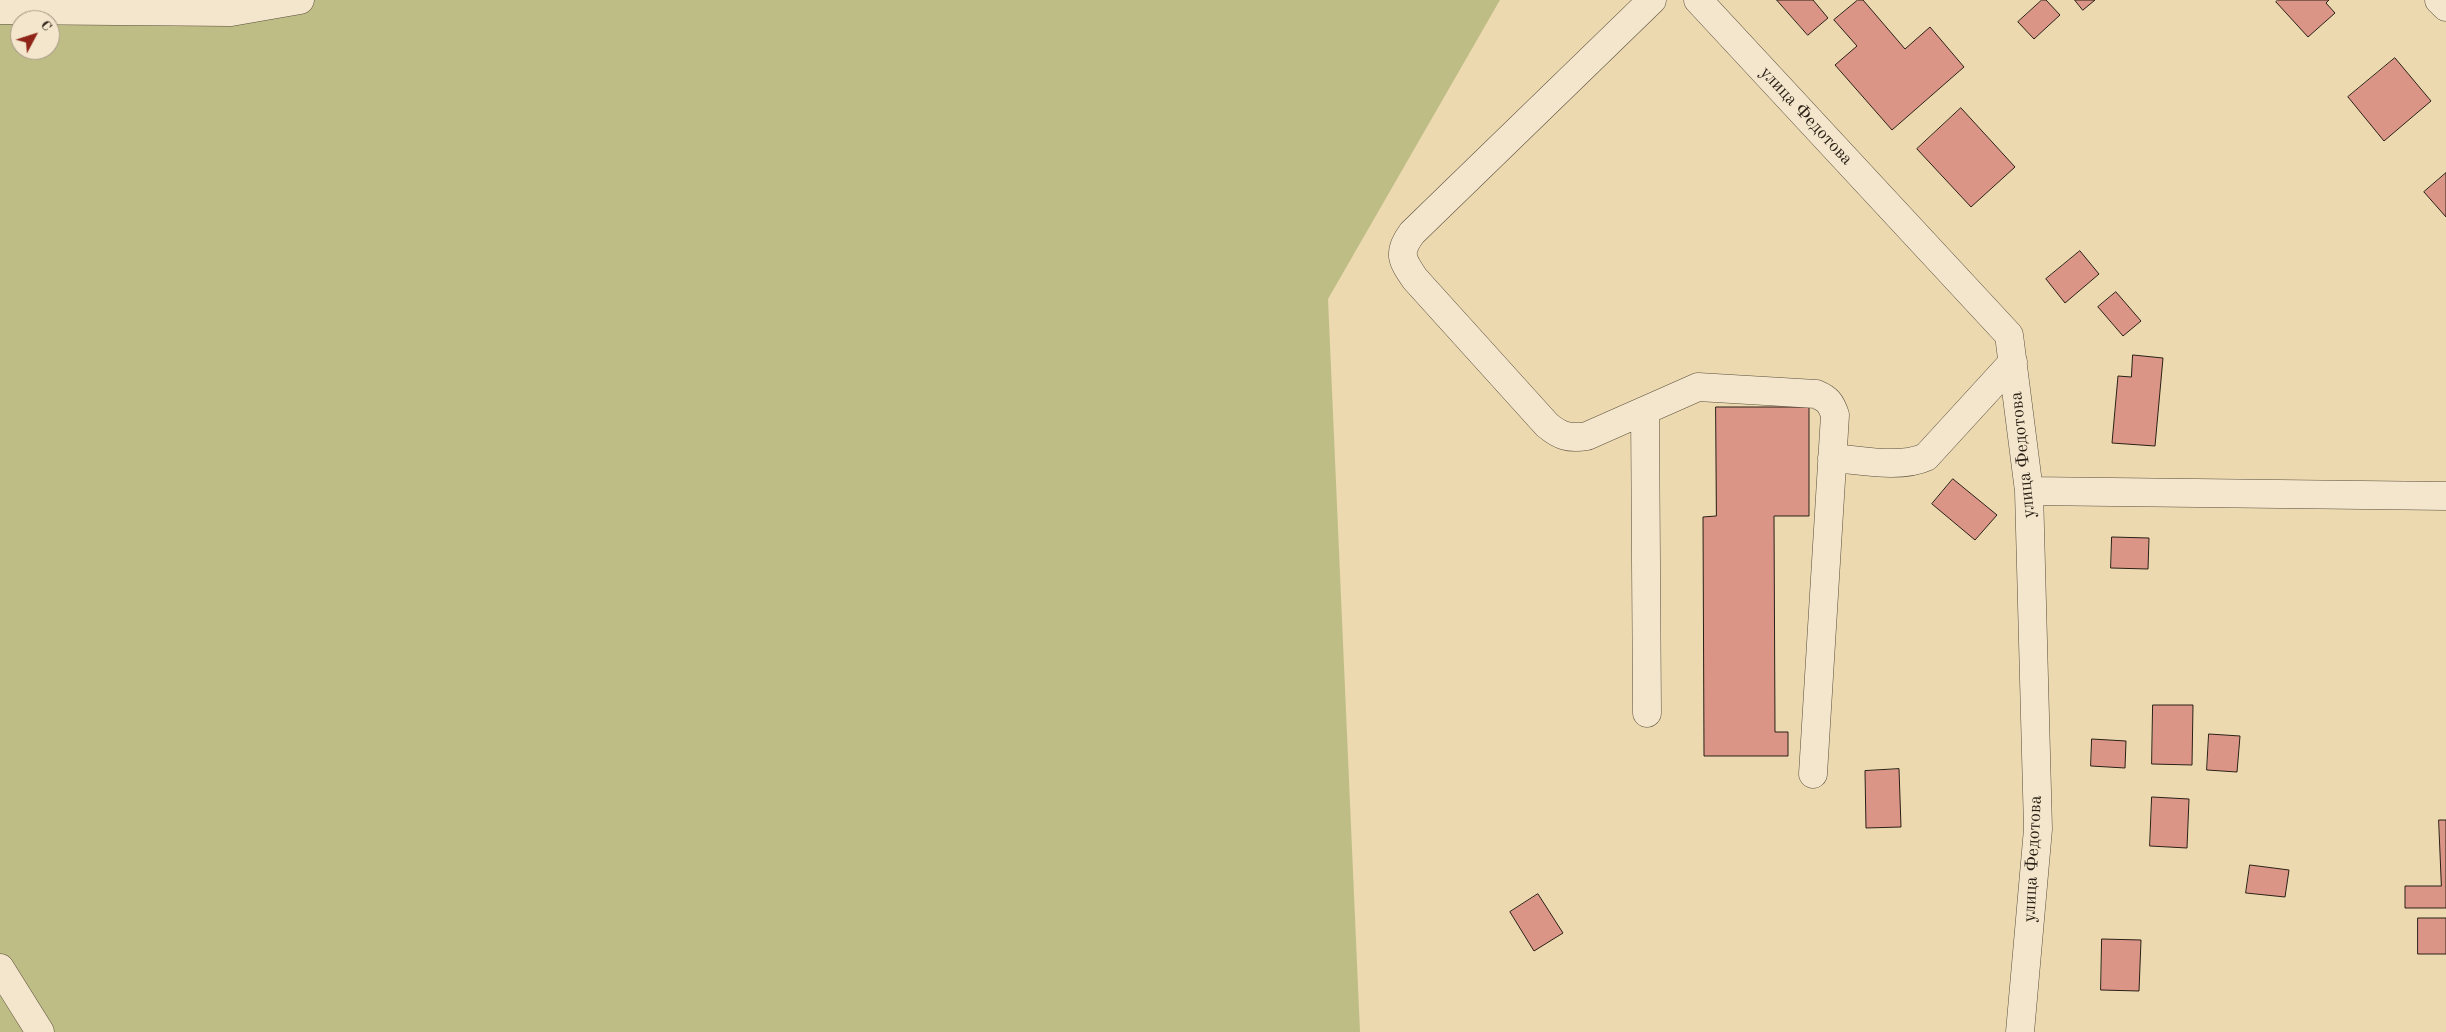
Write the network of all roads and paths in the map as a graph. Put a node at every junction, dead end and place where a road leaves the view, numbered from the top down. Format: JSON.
{"nodes":[{"id":1,"x":300,"y":0,"type":"edge"},
{"id":2,"x":1652,"y":0,"type":"edge"},
{"id":3,"x":1698,"y":0,"type":"edge"},
{"id":4,"x":2439,"y":0,"type":"edge"},
{"id":5,"x":2446,"y":7,"type":"edge"},
{"id":6,"x":0,"y":10,"type":"edge"},
{"id":7,"x":2013,"y":362,"type":"junction"},
{"id":8,"x":1646,"y":411,"type":"junction"},
{"id":9,"x":1832,"y":458,"type":"junction"},
{"id":10,"x":2029,"y":491,"type":"junction"},
{"id":11,"x":2446,"y":496,"type":"edge"},
{"id":12,"x":1647,"y":713,"type":"dead end"},
{"id":13,"x":1813,"y":774,"type":"dead end"},
{"id":14,"x":0,"y":968,"type":"edge"},
{"id":15,"x":40,"y":1032,"type":"edge"},
{"id":16,"x":2020,"y":1032,"type":"edge"}],
"edges":[{"from":1,"to":6,"type":"street"},
{"from":2,"to":8,"type":"street"},
{"from":3,"to":7,"type":"street","name":"улица Федотова"},
{"from":4,"to":5,"type":"street"},
{"from":7,"to":9,"type":"street"},
{"from":7,"to":10,"type":"street","name":"улица Федотова"},
{"from":8,"to":9,"type":"street"},
{"from":8,"to":12,"type":"street"},
{"from":9,"to":13,"type":"street"},
{"from":10,"to":11,"type":"street"},
{"from":10,"to":16,"type":"street","name":"улица Федотова"},
{"from":14,"to":15,"type":"street"}]}
